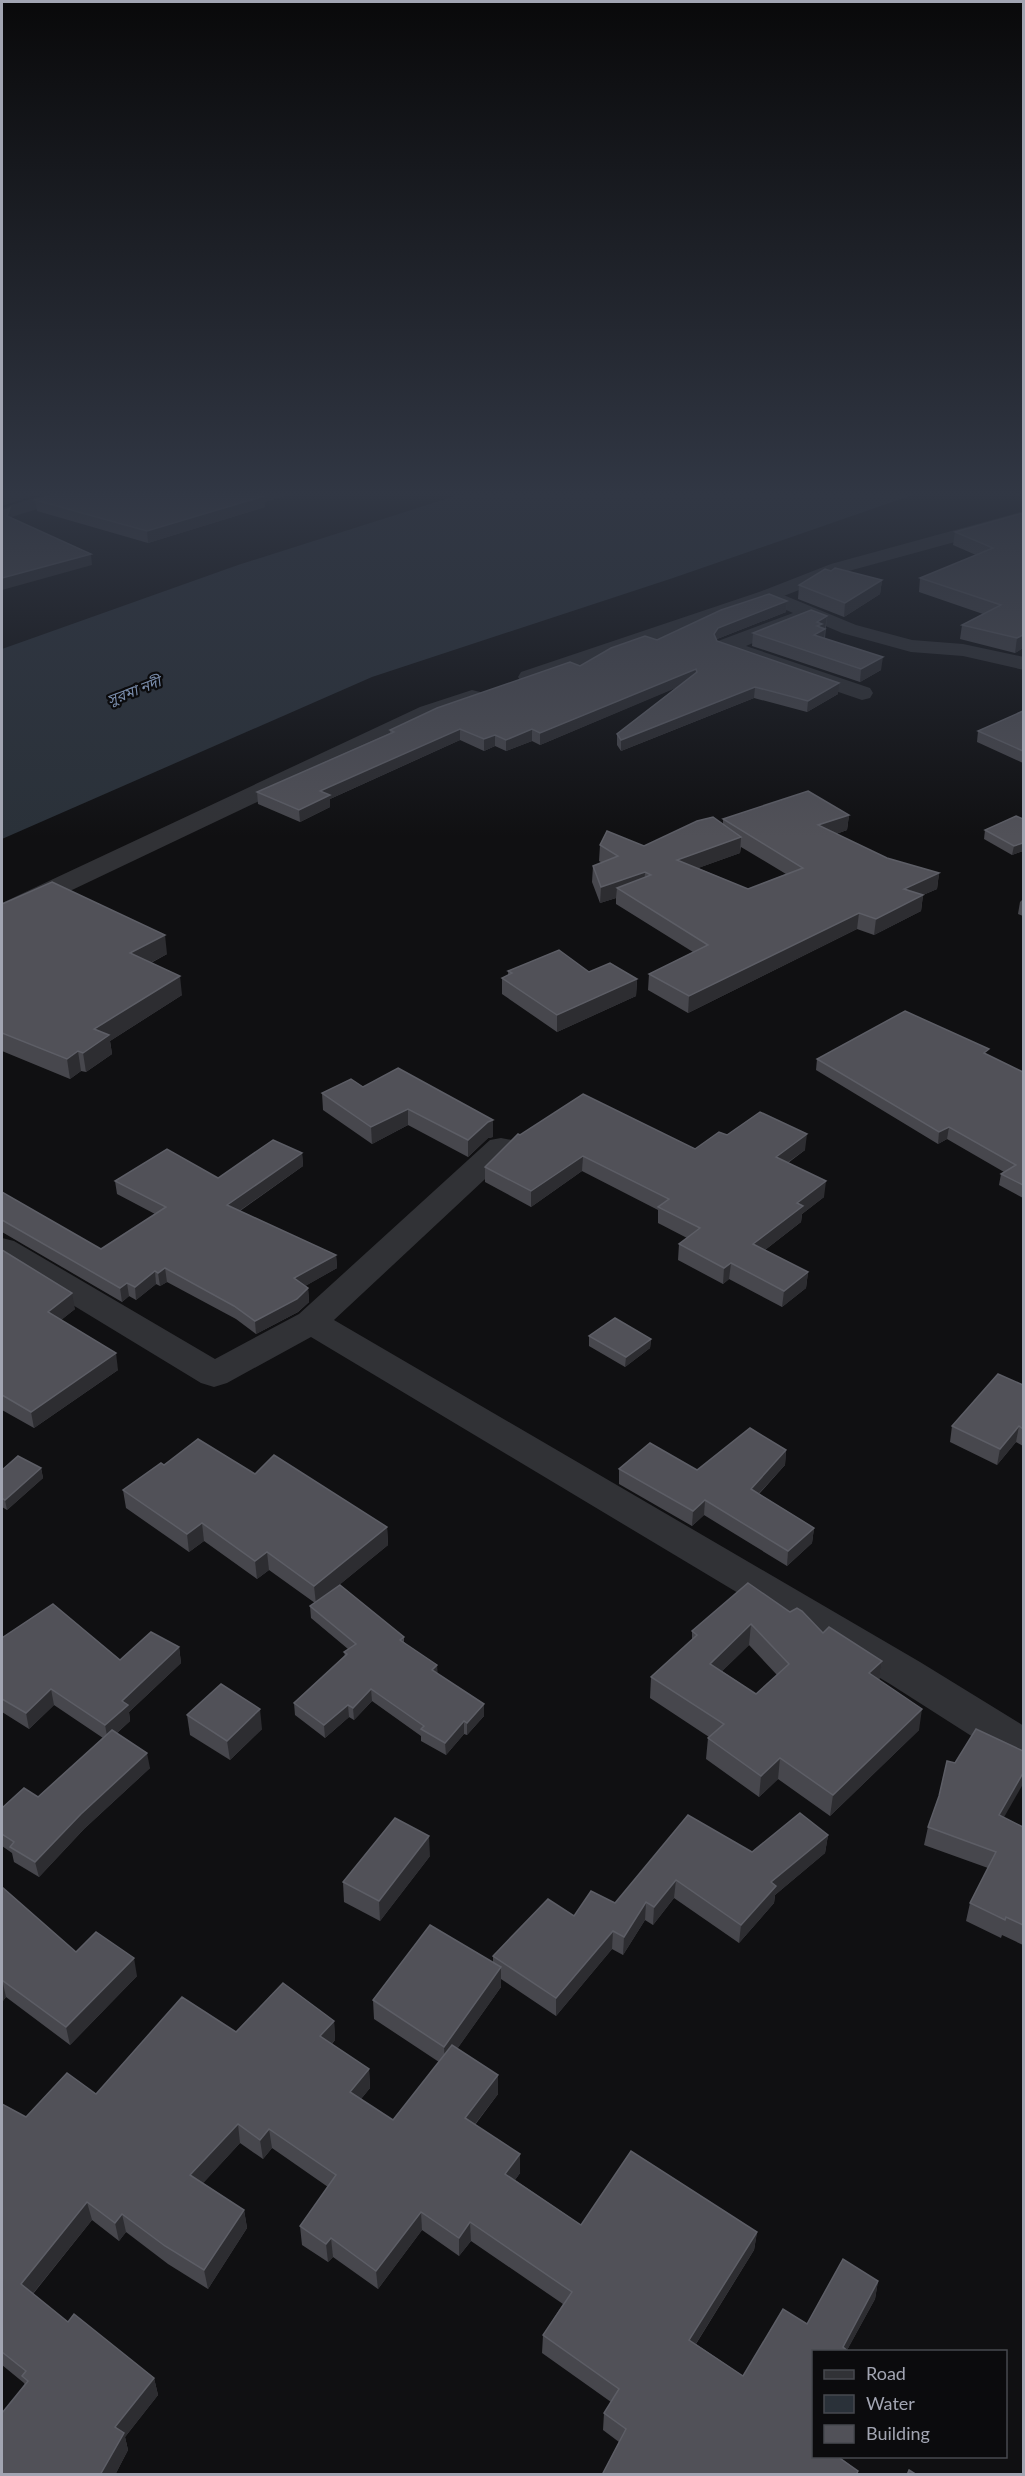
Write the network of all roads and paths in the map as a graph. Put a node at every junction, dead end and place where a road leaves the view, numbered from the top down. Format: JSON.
{"nodes":[{"id":1,"x":735,"y":606,"type":"edge"},
{"id":2,"x":793,"y":606,"type":"edge"},
{"id":3,"x":809,"y":613,"type":"junction"},
{"id":4,"x":1023,"y":664,"type":"edge"},
{"id":5,"x":862,"y":693,"type":"dead end"},
{"id":6,"x":2,"y":913,"type":"edge"},
{"id":7,"x":501,"y":1147,"type":"edge"},
{"id":8,"x":2,"y":1248,"type":"edge"},
{"id":9,"x":311,"y":1322,"type":"junction"},
{"id":10,"x":1023,"y":1748,"type":"edge"}],
"edges":[{"from":1,"to":6,"type":"street"},
{"from":2,"to":3,"type":"street"},
{"from":3,"to":4,"type":"street"},
{"from":3,"to":5,"type":"street"},
{"from":7,"to":9,"type":"street"},
{"from":8,"to":9,"type":"street"},
{"from":9,"to":10,"type":"street"}]}
